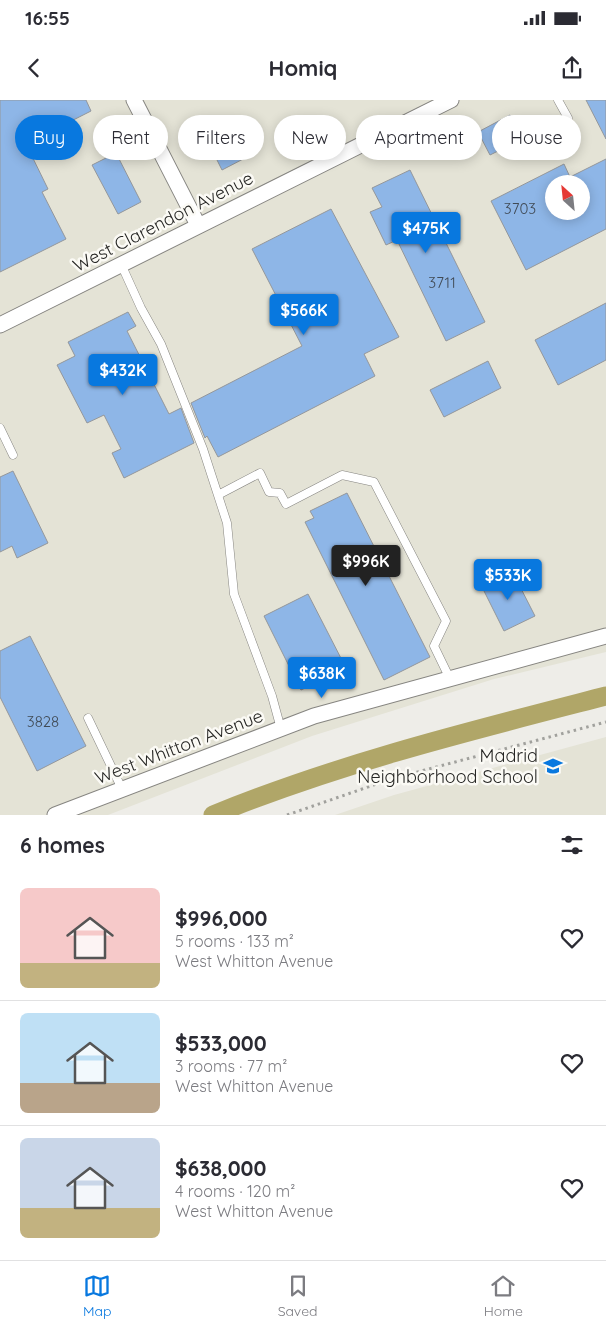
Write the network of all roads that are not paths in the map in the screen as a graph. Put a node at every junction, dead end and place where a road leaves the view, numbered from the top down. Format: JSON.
{"nodes":[{"id":1,"x":134,"y":100,"type":"edge"},
{"id":2,"x":451,"y":100,"type":"edge"},
{"id":3,"x":558,"y":100,"type":"edge"},
{"id":4,"x":566,"y":115,"type":"edge"},
{"id":5,"x":198,"y":225,"type":"junction"},
{"id":6,"x":121,"y":264,"type":"junction"},
{"id":7,"x":0,"y":325,"type":"edge"},
{"id":8,"x":0,"y":428,"type":"edge"},
{"id":9,"x":14,"y":455,"type":"dead end"},
{"id":10,"x":218,"y":494,"type":"junction"},
{"id":11,"x":606,"y":636,"type":"edge"},
{"id":12,"x":450,"y":679,"type":"junction"},
{"id":13,"x":88,"y":718,"type":"dead end"},
{"id":14,"x":281,"y":729,"type":"junction"},
{"id":15,"x":122,"y":789,"type":"junction"},
{"id":16,"x":56,"y":815,"type":"edge"}],
"edges":[{"from":1,"to":5,"type":"street"},
{"from":2,"to":5,"type":"street","name":"West Clarendon Avenue"},
{"from":3,"to":4,"type":"lane"},
{"from":5,"to":6,"type":"street","name":"West Clarendon Avenue"},
{"from":6,"to":7,"type":"street","name":"West Clarendon Avenue"},
{"from":6,"to":10,"type":"lane"},
{"from":8,"to":9,"type":"lane"},
{"from":10,"to":12,"type":"lane"},
{"from":10,"to":14,"type":"lane"},
{"from":11,"to":12,"type":"street","name":"West Whitton Avenue"},
{"from":12,"to":14,"type":"street","name":"West Whitton Avenue"},
{"from":13,"to":15,"type":"lane"},
{"from":14,"to":15,"type":"street","name":"West Whitton Avenue"},
{"from":15,"to":16,"type":"street","name":"West Whitton Avenue"}]}
